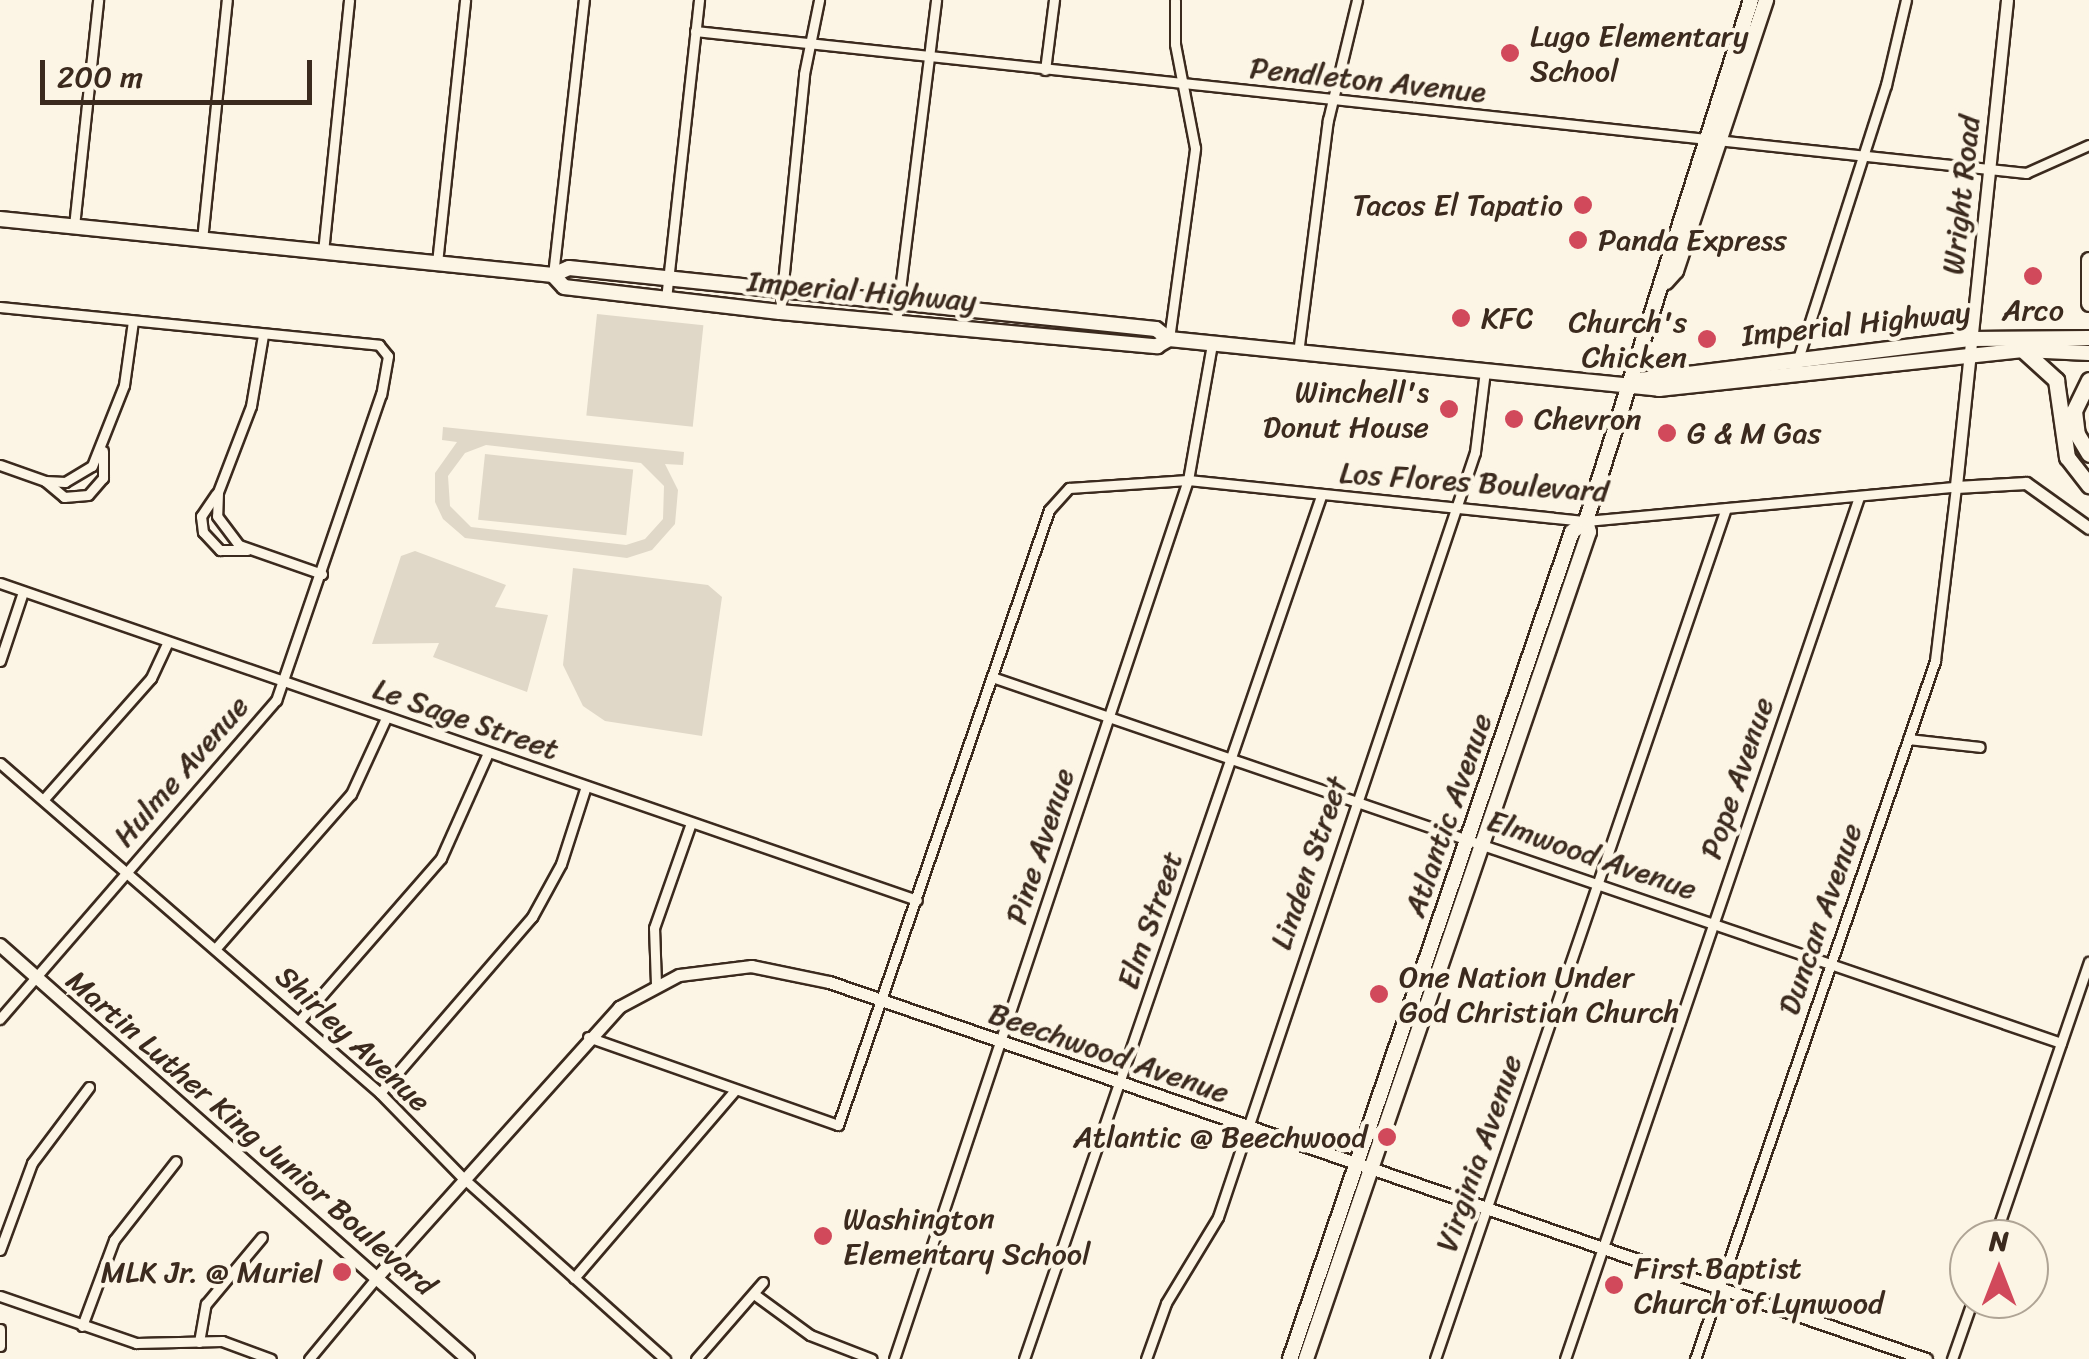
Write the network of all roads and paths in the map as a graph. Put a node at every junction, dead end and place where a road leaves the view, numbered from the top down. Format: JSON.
{"nodes":[{"id":1,"x":98,"y":0,"type":"edge"},
{"id":2,"x":226,"y":0,"type":"edge"},
{"id":3,"x":349,"y":0,"type":"edge"},
{"id":4,"x":465,"y":0,"type":"edge"},
{"id":5,"x":584,"y":0,"type":"edge"},
{"id":6,"x":700,"y":0,"type":"edge"},
{"id":7,"x":819,"y":0,"type":"edge"},
{"id":8,"x":936,"y":0,"type":"edge"},
{"id":9,"x":1054,"y":0,"type":"edge"},
{"id":10,"x":1174,"y":0,"type":"edge"},
{"id":11,"x":1357,"y":0,"type":"edge"},
{"id":12,"x":1750,"y":0,"type":"edge"},
{"id":13,"x":1766,"y":0,"type":"edge"},
{"id":14,"x":1906,"y":0,"type":"edge"},
{"id":15,"x":2007,"y":0,"type":"edge"},
{"id":16,"x":696,"y":31,"type":"junction"},
{"id":17,"x":813,"y":46,"type":"junction"},
{"id":18,"x":928,"y":60,"type":"junction"},
{"id":19,"x":1045,"y":70,"type":"junction"},
{"id":20,"x":1184,"y":86,"type":"junction"},
{"id":21,"x":1337,"y":103,"type":"junction"},
{"id":22,"x":1712,"y":141,"type":"junction"},
{"id":23,"x":2089,"y":145,"type":"edge"},
{"id":24,"x":1861,"y":154,"type":"junction"},
{"id":25,"x":1989,"y":168,"type":"junction"},
{"id":26,"x":0,"y":218,"type":"edge"},
{"id":27,"x":74,"y":226,"type":"junction"},
{"id":28,"x":202,"y":240,"type":"junction"},
{"id":29,"x":323,"y":252,"type":"junction"},
{"id":30,"x":2089,"y":260,"type":"edge"},
{"id":31,"x":437,"y":263,"type":"junction"},
{"id":32,"x":553,"y":276,"type":"junction"},
{"id":33,"x":668,"y":278,"type":"junction"},
{"id":34,"x":785,"y":291,"type":"junction"},
{"id":35,"x":666,"y":298,"type":"junction"},
{"id":36,"x":898,"y":303,"type":"junction"},
{"id":37,"x":2089,"y":303,"type":"edge"},
{"id":38,"x":0,"y":307,"type":"edge"},
{"id":39,"x":780,"y":312,"type":"junction"},
{"id":40,"x":133,"y":321,"type":"junction"},
{"id":41,"x":896,"y":322,"type":"junction"},
{"id":42,"x":263,"y":334,"type":"junction"},
{"id":43,"x":2089,"y":338,"type":"edge"},
{"id":44,"x":1169,"y":339,"type":"junction"},
{"id":45,"x":1971,"y":339,"type":"junction"},
{"id":46,"x":1212,"y":344,"type":"junction"},
{"id":47,"x":2023,"y":350,"type":"junction"},
{"id":48,"x":1298,"y":353,"type":"junction"},
{"id":49,"x":2089,"y":353,"type":"edge"},
{"id":50,"x":1971,"y":356,"type":"junction"},
{"id":51,"x":1796,"y":358,"type":"junction"},
{"id":52,"x":1485,"y":371,"type":"junction"},
{"id":53,"x":1794,"y":376,"type":"junction"},
{"id":54,"x":2089,"y":380,"type":"edge"},
{"id":55,"x":1631,"y":382,"type":"junction"},
{"id":56,"x":103,"y":451,"type":"junction"},
{"id":57,"x":2089,"y":454,"type":"edge"},
{"id":58,"x":0,"y":464,"type":"edge"},
{"id":59,"x":1188,"y":480,"type":"junction"},
{"id":60,"x":45,"y":482,"type":"junction"},
{"id":61,"x":2089,"y":485,"type":"edge"},
{"id":62,"x":1956,"y":486,"type":"junction"},
{"id":63,"x":218,"y":492,"type":"junction"},
{"id":64,"x":1321,"y":496,"type":"junction"},
{"id":65,"x":1859,"y":497,"type":"junction"},
{"id":66,"x":1726,"y":508,"type":"junction"},
{"id":67,"x":1456,"y":510,"type":"junction"},
{"id":68,"x":1586,"y":521,"type":"junction"},
{"id":69,"x":2089,"y":528,"type":"edge"},
{"id":70,"x":250,"y":550,"type":"junction"},
{"id":71,"x":322,"y":574,"type":"junction"},
{"id":72,"x":0,"y":583,"type":"edge"},
{"id":73,"x":24,"y":592,"type":"junction"},
{"id":74,"x":168,"y":642,"type":"junction"},
{"id":75,"x":0,"y":661,"type":"edge"},
{"id":76,"x":992,"y":677,"type":"junction"},
{"id":77,"x":282,"y":682,"type":"junction"},
{"id":78,"x":1109,"y":716,"type":"junction"},
{"id":79,"x":386,"y":718,"type":"junction"},
{"id":80,"x":1908,"y":739,"type":"junction"},
{"id":81,"x":1980,"y":748,"type":"dead end"},
{"id":82,"x":488,"y":753,"type":"junction"},
{"id":83,"x":1231,"y":757,"type":"junction"},
{"id":84,"x":0,"y":763,"type":"edge"},
{"id":85,"x":586,"y":786,"type":"junction"},
{"id":86,"x":43,"y":800,"type":"junction"},
{"id":87,"x":1356,"y":800,"type":"junction"},
{"id":88,"x":691,"y":823,"type":"junction"},
{"id":89,"x":1477,"y":842,"type":"junction"},
{"id":90,"x":126,"y":872,"type":"junction"},
{"id":91,"x":1598,"y":883,"type":"junction"},
{"id":92,"x":916,"y":900,"type":"junction"},
{"id":93,"x":1714,"y":923,"type":"junction"},
{"id":94,"x":0,"y":946,"type":"edge"},
{"id":95,"x":216,"y":948,"type":"junction"},
{"id":96,"x":2089,"y":962,"type":"edge"},
{"id":97,"x":1831,"y":963,"type":"junction"},
{"id":98,"x":36,"y":978,"type":"junction"},
{"id":99,"x":656,"y":984,"type":"junction"},
{"id":100,"x":882,"y":1000,"type":"junction"},
{"id":101,"x":0,"y":1019,"type":"edge"},
{"id":102,"x":299,"y":1021,"type":"junction"},
{"id":103,"x":588,"y":1037,"type":"junction"},
{"id":104,"x":1002,"y":1042,"type":"junction"},
{"id":105,"x":2061,"y":1043,"type":"junction"},
{"id":106,"x":1121,"y":1084,"type":"junction"},
{"id":107,"x":89,"y":1087,"type":"dead end"},
{"id":108,"x":736,"y":1090,"type":"junction"},
{"id":109,"x":380,"y":1093,"type":"junction"},
{"id":110,"x":1246,"y":1126,"type":"junction"},
{"id":111,"x":176,"y":1161,"type":"dead end"},
{"id":112,"x":1364,"y":1166,"type":"junction"},
{"id":113,"x":462,"y":1177,"type":"junction"},
{"id":114,"x":1487,"y":1208,"type":"junction"},
{"id":115,"x":2001,"y":1219,"type":"edge"},
{"id":116,"x":262,"y":1237,"type":"dead end"},
{"id":117,"x":1602,"y":1248,"type":"junction"},
{"id":118,"x":0,"y":1250,"type":"edge"},
{"id":119,"x":377,"y":1278,"type":"junction"},
{"id":120,"x":574,"y":1278,"type":"junction"},
{"id":121,"x":763,"y":1282,"type":"dead end"},
{"id":122,"x":1719,"y":1288,"type":"junction"},
{"id":123,"x":754,"y":1294,"type":"junction"},
{"id":124,"x":0,"y":1296,"type":"edge"},
{"id":125,"x":1966,"y":1319,"type":"edge"},
{"id":126,"x":82,"y":1326,"type":"junction"},
{"id":127,"x":0,"y":1329,"type":"edge"},
{"id":128,"x":200,"y":1342,"type":"junction"},
{"id":129,"x":0,"y":1346,"type":"edge"},
{"id":130,"x":271,"y":1359,"type":"edge"},
{"id":131,"x":309,"y":1359,"type":"edge"},
{"id":132,"x":468,"y":1359,"type":"edge"},
{"id":133,"x":666,"y":1359,"type":"edge"},
{"id":134,"x":696,"y":1359,"type":"edge"},
{"id":135,"x":872,"y":1359,"type":"edge"},
{"id":136,"x":894,"y":1359,"type":"edge"},
{"id":137,"x":1024,"y":1359,"type":"edge"},
{"id":138,"x":1146,"y":1359,"type":"edge"},
{"id":139,"x":1290,"y":1359,"type":"edge"},
{"id":140,"x":1306,"y":1359,"type":"edge"},
{"id":141,"x":1435,"y":1359,"type":"edge"},
{"id":142,"x":1564,"y":1359,"type":"edge"},
{"id":143,"x":1695,"y":1359,"type":"edge"},
{"id":144,"x":1926,"y":1359,"type":"edge"},
{"id":145,"x":1952,"y":1359,"type":"edge"}],
"edges":[{"from":1,"to":27,"type":"street"},
{"from":2,"to":28,"type":"street"},
{"from":3,"to":29,"type":"street"},
{"from":4,"to":31,"type":"street"},
{"from":5,"to":32,"type":"street"},
{"from":6,"to":16,"type":"street"},
{"from":7,"to":17,"type":"street"},
{"from":8,"to":18,"type":"street"},
{"from":9,"to":19,"type":"street"},
{"from":10,"to":20,"type":"street"},
{"from":11,"to":21,"type":"street"},
{"from":12,"to":22,"type":"main road","name":"Atlantic Avenue"},
{"from":13,"to":22,"type":"main road","name":"Atlantic Avenue"},
{"from":14,"to":24,"type":"street"},
{"from":15,"to":25,"type":"street","name":"Wright Road"},
{"from":16,"to":17,"type":"street","name":"Pendleton Avenue"},
{"from":16,"to":33,"type":"street"},
{"from":17,"to":18,"type":"street","name":"Pendleton Avenue"},
{"from":17,"to":34,"type":"street"},
{"from":18,"to":19,"type":"street","name":"Pendleton Avenue"},
{"from":18,"to":36,"type":"street"},
{"from":19,"to":20,"type":"street","name":"Pendleton Avenue"},
{"from":20,"to":21,"type":"street","name":"Pendleton Avenue"},
{"from":20,"to":44,"type":"street"},
{"from":21,"to":22,"type":"street","name":"Pendleton Avenue"},
{"from":21,"to":48,"type":"street"},
{"from":22,"to":24,"type":"street","name":"Pendleton Avenue"},
{"from":22,"to":55,"type":"main road","name":"Atlantic Avenue"},
{"from":23,"to":25,"type":"street","name":"Pendleton Avenue"},
{"from":24,"to":25,"type":"street","name":"Pendleton Avenue"},
{"from":24,"to":51,"type":"street"},
{"from":25,"to":45,"type":"street","name":"Wright Road"},
{"from":26,"to":27,"type":"main road","name":"Imperial Highway"},
{"from":27,"to":28,"type":"main road","name":"Imperial Highway"},
{"from":28,"to":29,"type":"main road","name":"Imperial Highway"},
{"from":29,"to":31,"type":"main road","name":"Imperial Highway"},
{"from":30,"to":37,"type":"highway"},
{"from":31,"to":32,"type":"main road","name":"Imperial Highway"},
{"from":32,"to":33,"type":"main road","name":"Imperial Highway"},
{"from":32,"to":35,"type":"main road","name":"Imperial Highway"},
{"from":33,"to":34,"type":"main road","name":"Imperial Highway"},
{"from":33,"to":35,"type":"street"},
{"from":34,"to":36,"type":"main road","name":"Imperial Highway"},
{"from":34,"to":39,"type":"street"},
{"from":35,"to":39,"type":"main road","name":"Imperial Highway"},
{"from":36,"to":41,"type":"street"},
{"from":36,"to":44,"type":"main road","name":"Imperial Highway"},
{"from":38,"to":40,"type":"street"},
{"from":39,"to":41,"type":"main road","name":"Imperial Highway"},
{"from":40,"to":42,"type":"street"},
{"from":40,"to":56,"type":"street"},
{"from":41,"to":44,"type":"main road","name":"Imperial Highway"},
{"from":42,"to":63,"type":"street"},
{"from":42,"to":71,"type":"street","name":"Hulme Avenue"},
{"from":43,"to":45,"type":"main road","name":"Imperial Highway"},
{"from":44,"to":46,"type":"main road","name":"Imperial Highway"},
{"from":45,"to":50,"type":"street","name":"Wright Road"},
{"from":45,"to":51,"type":"main road","name":"Imperial Highway"},
{"from":46,"to":48,"type":"main road","name":"Imperial Highway"},
{"from":46,"to":59,"type":"street","name":"Pine Avenue"},
{"from":47,"to":49,"type":"main road","name":"Imperial Highway"},
{"from":47,"to":50,"type":"main road","name":"Imperial Highway"},
{"from":47,"to":61,"type":"highway"},
{"from":48,"to":52,"type":"main road","name":"Imperial Highway"},
{"from":50,"to":53,"type":"main road","name":"Imperial Highway"},
{"from":50,"to":62,"type":"street","name":"Wright Road"},
{"from":51,"to":53,"type":"street"},
{"from":51,"to":55,"type":"main road","name":"Imperial Highway"},
{"from":52,"to":55,"type":"main road","name":"Imperial Highway"},
{"from":52,"to":67,"type":"street","name":"Linden Street"},
{"from":53,"to":55,"type":"main road","name":"Imperial Highway"},
{"from":54,"to":57,"type":"highway"},
{"from":55,"to":68,"type":"main road","name":"Atlantic Avenue"},
{"from":56,"to":60,"type":"street"},
{"from":56,"to":60,"type":"street"},
{"from":58,"to":60,"type":"street"},
{"from":59,"to":64,"type":"street","name":"Los Flores Boulevard"},
{"from":59,"to":76,"type":"street","name":"Los Flores Boulevard"},
{"from":59,"to":78,"type":"street","name":"Pine Avenue"},
{"from":62,"to":65,"type":"street","name":"Los Flores Boulevard"},
{"from":62,"to":69,"type":"street"},
{"from":62,"to":80,"type":"street","name":"Duncan Avenue"},
{"from":63,"to":70,"type":"street"},
{"from":63,"to":70,"type":"street"},
{"from":64,"to":67,"type":"street","name":"Los Flores Boulevard"},
{"from":64,"to":83,"type":"street","name":"Elm Street"},
{"from":65,"to":66,"type":"street","name":"Los Flores Boulevard"},
{"from":65,"to":93,"type":"street","name":"Pope Avenue"},
{"from":66,"to":68,"type":"street","name":"Los Flores Boulevard"},
{"from":66,"to":91,"type":"street","name":"Virginia Avenue"},
{"from":67,"to":68,"type":"street","name":"Los Flores Boulevard"},
{"from":67,"to":87,"type":"street","name":"Linden Street"},
{"from":68,"to":89,"type":"main road","name":"Atlantic Avenue"},
{"from":70,"to":71,"type":"street"},
{"from":71,"to":77,"type":"street","name":"Hulme Avenue"},
{"from":72,"to":73,"type":"street","name":"Le Sage Street"},
{"from":73,"to":74,"type":"street","name":"Le Sage Street"},
{"from":73,"to":75,"type":"street"},
{"from":74,"to":77,"type":"street","name":"Le Sage Street"},
{"from":74,"to":86,"type":"street"},
{"from":76,"to":78,"type":"street","name":"Elmwood Avenue"},
{"from":76,"to":92,"type":"street"},
{"from":77,"to":79,"type":"street","name":"Le Sage Street"},
{"from":77,"to":90,"type":"street","name":"Hulme Avenue"},
{"from":78,"to":83,"type":"street","name":"Elmwood Avenue"},
{"from":78,"to":104,"type":"street","name":"Pine Avenue"},
{"from":79,"to":82,"type":"street","name":"Le Sage Street"},
{"from":79,"to":95,"type":"street"},
{"from":80,"to":81,"type":"street"},
{"from":80,"to":97,"type":"street","name":"Duncan Avenue"},
{"from":82,"to":85,"type":"street","name":"Le Sage Street"},
{"from":82,"to":102,"type":"street"},
{"from":83,"to":87,"type":"street","name":"Elmwood Avenue"},
{"from":83,"to":106,"type":"street","name":"Elm Street"},
{"from":84,"to":86,"type":"street","name":"Shirley Avenue"},
{"from":85,"to":88,"type":"street","name":"Le Sage Street"},
{"from":85,"to":109,"type":"street"},
{"from":86,"to":90,"type":"street","name":"Shirley Avenue"},
{"from":87,"to":89,"type":"street","name":"Elmwood Avenue"},
{"from":87,"to":110,"type":"street","name":"Linden Street"},
{"from":88,"to":92,"type":"street","name":"Le Sage Street"},
{"from":88,"to":99,"type":"street"},
{"from":89,"to":91,"type":"street","name":"Elmwood Avenue"},
{"from":89,"to":112,"type":"main road","name":"Atlantic Avenue"},
{"from":90,"to":95,"type":"street","name":"Shirley Avenue"},
{"from":90,"to":98,"type":"street","name":"Hulme Avenue"},
{"from":91,"to":93,"type":"street","name":"Elmwood Avenue"},
{"from":91,"to":114,"type":"street","name":"Virginia Avenue"},
{"from":92,"to":100,"type":"street"},
{"from":93,"to":97,"type":"street","name":"Elmwood Avenue"},
{"from":93,"to":117,"type":"street","name":"Pope Avenue"},
{"from":94,"to":98,"type":"main road","name":"Martin Luther King Junior Boulevard"},
{"from":95,"to":102,"type":"street","name":"Shirley Avenue"},
{"from":96,"to":105,"type":"street"},
{"from":97,"to":105,"type":"street","name":"Elmwood Avenue"},
{"from":97,"to":122,"type":"street","name":"Duncan Avenue"},
{"from":98,"to":101,"type":"street","name":"Hulme Avenue"},
{"from":98,"to":119,"type":"main road","name":"Martin Luther King Junior Boulevard"},
{"from":99,"to":100,"type":"street","name":"Beechwood Avenue"},
{"from":99,"to":103,"type":"street","name":"Beechwood Avenue"},
{"from":100,"to":104,"type":"street","name":"Beechwood Avenue"},
{"from":100,"to":108,"type":"street"},
{"from":102,"to":109,"type":"street","name":"Shirley Avenue"},
{"from":103,"to":108,"type":"street"},
{"from":103,"to":113,"type":"street","name":"Beechwood Avenue"},
{"from":104,"to":106,"type":"street","name":"Beechwood Avenue"},
{"from":104,"to":136,"type":"street","name":"Pine Avenue"},
{"from":105,"to":115,"type":"street"},
{"from":106,"to":110,"type":"street","name":"Beechwood Avenue"},
{"from":106,"to":137,"type":"street","name":"Elm Street"},
{"from":107,"to":118,"type":"street"},
{"from":108,"to":120,"type":"street"},
{"from":109,"to":113,"type":"street","name":"Shirley Avenue"},
{"from":110,"to":112,"type":"street","name":"Beechwood Avenue"},
{"from":110,"to":138,"type":"street","name":"Linden Street"},
{"from":111,"to":126,"type":"street"},
{"from":112,"to":114,"type":"street","name":"Beechwood Avenue"},
{"from":112,"to":139,"type":"main road","name":"Atlantic Avenue"},
{"from":112,"to":140,"type":"main road","name":"Atlantic Avenue"},
{"from":113,"to":119,"type":"street","name":"Beechwood Avenue"},
{"from":113,"to":120,"type":"street","name":"Shirley Avenue"},
{"from":114,"to":117,"type":"street","name":"Beechwood Avenue"},
{"from":114,"to":141,"type":"street","name":"Virginia Avenue"},
{"from":116,"to":128,"type":"street"},
{"from":117,"to":122,"type":"street","name":"Beechwood Avenue"},
{"from":117,"to":142,"type":"street","name":"Pope Avenue"},
{"from":119,"to":131,"type":"street"},
{"from":119,"to":132,"type":"main road","name":"Martin Luther King Junior Boulevard"},
{"from":120,"to":133,"type":"street","name":"Shirley Avenue"},
{"from":121,"to":123,"type":"street"},
{"from":122,"to":143,"type":"street","name":"Duncan Avenue"},
{"from":122,"to":144,"type":"street","name":"Beechwood Avenue"},
{"from":123,"to":134,"type":"street"},
{"from":123,"to":135,"type":"street"},
{"from":124,"to":126,"type":"street"},
{"from":125,"to":145,"type":"street"},
{"from":126,"to":128,"type":"street"},
{"from":127,"to":129,"type":"street"},
{"from":128,"to":130,"type":"street"}]}
